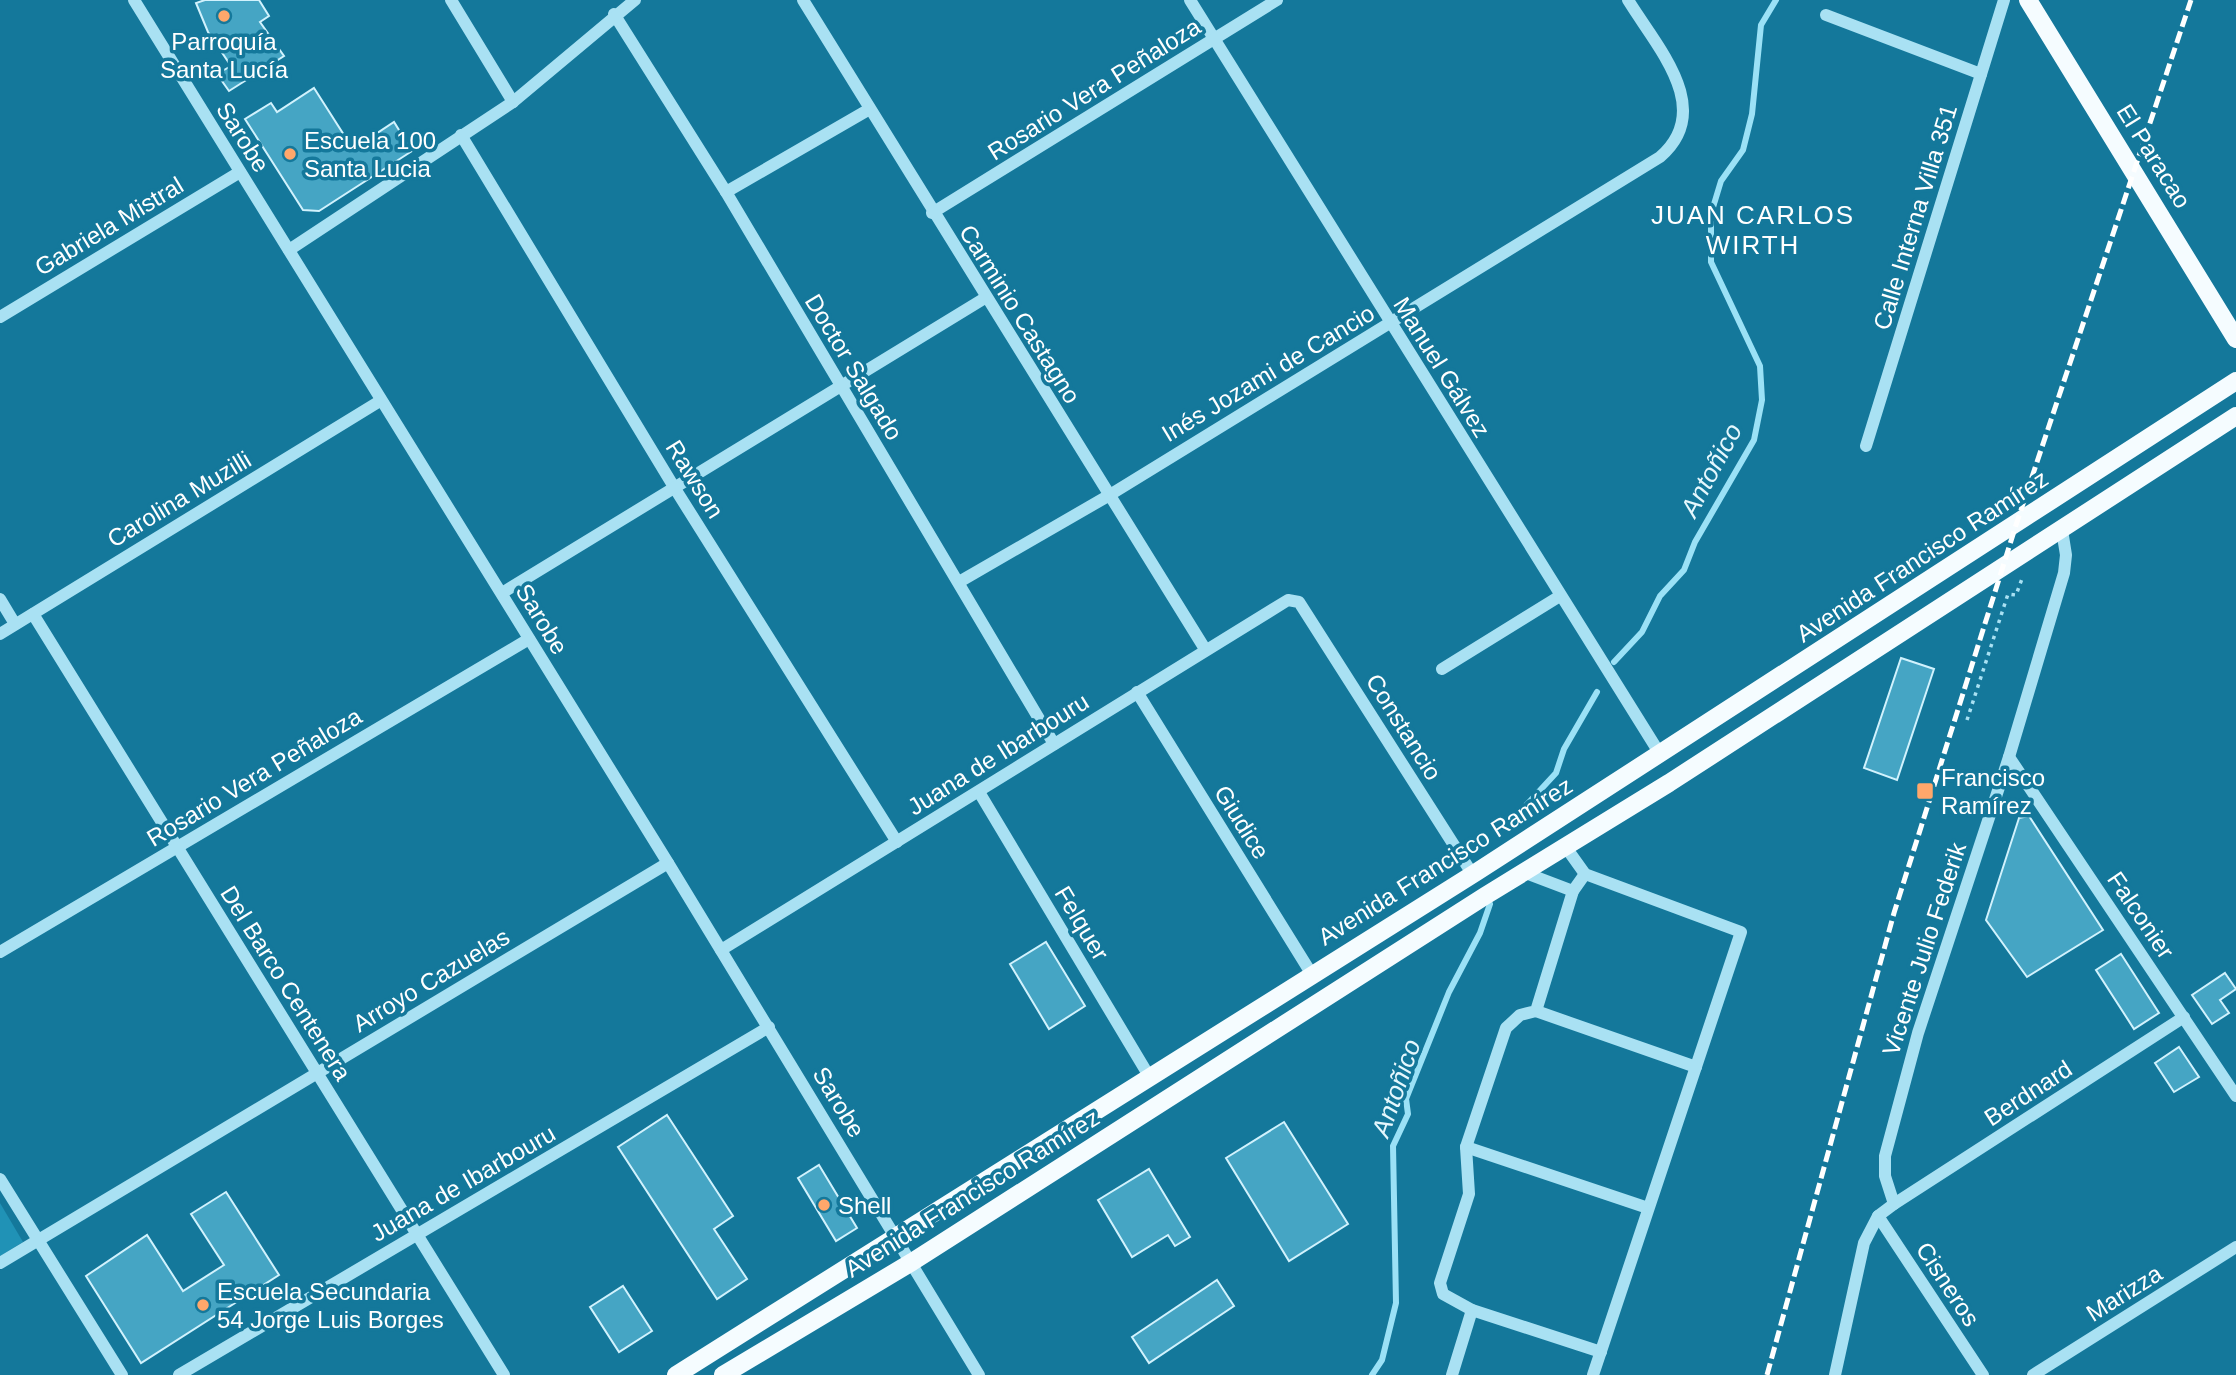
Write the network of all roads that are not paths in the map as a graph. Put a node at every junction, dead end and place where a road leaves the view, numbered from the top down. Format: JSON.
{"nodes":[{"id":1,"x":134,"y":0,"type":"edge"},
{"id":2,"x":451,"y":0,"type":"edge"},
{"id":3,"x":635,"y":0,"type":"edge"},
{"id":4,"x":803,"y":0,"type":"edge"},
{"id":5,"x":1190,"y":0,"type":"edge"},
{"id":6,"x":1277,"y":0,"type":"edge"},
{"id":7,"x":1628,"y":0,"type":"edge"},
{"id":8,"x":2004,"y":0,"type":"edge"},
{"id":9,"x":2028,"y":0,"type":"edge"},
{"id":10,"x":614,"y":14,"type":"junction"},
{"id":11,"x":1826,"y":15,"type":"dead end"},
{"id":12,"x":1214,"y":39,"type":"junction"},
{"id":13,"x":1981,"y":75,"type":"junction"},
{"id":14,"x":513,"y":102,"type":"junction"},
{"id":15,"x":868,"y":110,"type":"junction"},
{"id":16,"x":461,"y":135,"type":"junction"},
{"id":17,"x":240,"y":172,"type":"junction"},
{"id":18,"x":726,"y":192,"type":"junction"},
{"id":19,"x":932,"y":213,"type":"junction"},
{"id":20,"x":289,"y":250,"type":"junction"},
{"id":21,"x":985,"y":298,"type":"junction"},
{"id":22,"x":0,"y":317,"type":"edge"},
{"id":23,"x":1390,"y":323,"type":"junction"},
{"id":24,"x":2236,"y":339,"type":"edge"},
{"id":25,"x":2236,"y":381,"type":"edge"},
{"id":26,"x":840,"y":386,"type":"junction"},
{"id":27,"x":380,"y":401,"type":"junction"},
{"id":28,"x":2236,"y":416,"type":"edge"},
{"id":29,"x":1866,"y":446,"type":"dead end"},
{"id":30,"x":674,"y":487,"type":"junction"},
{"id":31,"x":1108,"y":496,"type":"junction"},
{"id":32,"x":2062,"y":530,"type":"junction"},
{"id":33,"x":959,"y":582,"type":"junction"},
{"id":34,"x":502,"y":593,"type":"junction"},
{"id":35,"x":1560,"y":596,"type":"junction"},
{"id":36,"x":0,"y":599,"type":"edge"},
{"id":37,"x":1299,"y":602,"type":"joint"},
{"id":38,"x":33,"y":614,"type":"junction"},
{"id":39,"x":15,"y":624,"type":"junction"},
{"id":40,"x":0,"y":634,"type":"edge"},
{"id":41,"x":529,"y":639,"type":"junction"},
{"id":42,"x":1205,"y":649,"type":"junction"},
{"id":43,"x":1442,"y":668,"type":"dead end"},
{"id":44,"x":1137,"y":692,"type":"junction"},
{"id":45,"x":1054,"y":744,"type":"junction"},
{"id":46,"x":1660,"y":754,"type":"junction"},
{"id":47,"x":2009,"y":757,"type":"junction"},
{"id":48,"x":979,"y":792,"type":"junction"},
{"id":49,"x":897,"y":842,"type":"junction"},
{"id":50,"x":177,"y":846,"type":"junction"},
{"id":51,"x":1565,"y":846,"type":"junction"},
{"id":52,"x":668,"y":863,"type":"junction"},
{"id":53,"x":1522,"y":872,"type":"junction"},
{"id":54,"x":1585,"y":874,"type":"junction"},
{"id":55,"x":1473,"y":875,"type":"junction"},
{"id":56,"x":1573,"y":891,"type":"junction"},
{"id":57,"x":721,"y":950,"type":"junction"},
{"id":58,"x":0,"y":952,"type":"edge"},
{"id":59,"x":1311,"y":973,"type":"junction"},
{"id":60,"x":1536,"y":1011,"type":"junction"},
{"id":61,"x":2184,"y":1017,"type":"junction"},
{"id":62,"x":769,"y":1027,"type":"junction"},
{"id":63,"x":1696,"y":1067,"type":"junction"},
{"id":64,"x":316,"y":1073,"type":"junction"},
{"id":65,"x":1149,"y":1076,"type":"junction"},
{"id":66,"x":2236,"y":1096,"type":"edge"},
{"id":67,"x":1465,"y":1147,"type":"junction"},
{"id":68,"x":0,"y":1179,"type":"edge"},
{"id":69,"x":1894,"y":1204,"type":"junction"},
{"id":70,"x":1648,"y":1208,"type":"junction"},
{"id":71,"x":1878,"y":1216,"type":"junction"},
{"id":72,"x":417,"y":1234,"type":"junction"},
{"id":73,"x":897,"y":1238,"type":"junction"},
{"id":74,"x":37,"y":1241,"type":"junction"},
{"id":75,"x":2236,"y":1247,"type":"edge"},
{"id":76,"x":912,"y":1262,"type":"junction"},
{"id":77,"x":0,"y":1263,"type":"edge"},
{"id":78,"x":1472,"y":1310,"type":"junction"},
{"id":79,"x":1601,"y":1352,"type":"junction"},
{"id":80,"x":122,"y":1375,"type":"edge"},
{"id":81,"x":179,"y":1375,"type":"edge"},
{"id":82,"x":504,"y":1375,"type":"edge"},
{"id":83,"x":676,"y":1375,"type":"edge"},
{"id":84,"x":723,"y":1375,"type":"edge"},
{"id":85,"x":979,"y":1375,"type":"edge"},
{"id":86,"x":1452,"y":1375,"type":"edge"},
{"id":87,"x":1593,"y":1375,"type":"edge"},
{"id":88,"x":1835,"y":1375,"type":"edge"},
{"id":89,"x":1983,"y":1375,"type":"edge"},
{"id":90,"x":2034,"y":1375,"type":"edge"}],
"edges":[{"from":1,"to":17,"type":"street","name":"Sarobe"},
{"from":2,"to":14,"type":"street"},
{"from":3,"to":10,"type":"street"},
{"from":4,"to":15,"type":"street","name":"Carminio Castagno"},
{"from":5,"to":12,"type":"street","name":"Manuel Gálvez"},
{"from":6,"to":12,"type":"street","name":"Rosario Vera Peñaloza"},
{"from":7,"to":23,"type":"street","name":"Inés Jozami de Cancio"},
{"from":8,"to":13,"type":"street","name":"Calle Interna Villa 351"},
{"from":9,"to":24,"type":"main road","name":"El Paracao"},
{"from":10,"to":14,"type":"street"},
{"from":10,"to":18,"type":"street","name":"Doctor Salgado"},
{"from":11,"to":13,"type":"street"},
{"from":12,"to":19,"type":"street","name":"Rosario Vera Peñaloza"},
{"from":12,"to":23,"type":"street","name":"Manuel Gálvez"},
{"from":13,"to":29,"type":"street","name":"Calle Interna Villa 351"},
{"from":14,"to":16,"type":"street"},
{"from":15,"to":18,"type":"street"},
{"from":15,"to":19,"type":"street","name":"Carminio Castagno"},
{"from":16,"to":20,"type":"street"},
{"from":16,"to":30,"type":"street","name":"Rawson"},
{"from":17,"to":20,"type":"street","name":"Sarobe"},
{"from":17,"to":22,"type":"street","name":"Gabriela Mistral"},
{"from":18,"to":26,"type":"street","name":"Doctor Salgado"},
{"from":19,"to":21,"type":"street","name":"Carminio Castagno"},
{"from":20,"to":27,"type":"street","name":"Sarobe"},
{"from":21,"to":26,"type":"street"},
{"from":21,"to":31,"type":"street","name":"Carminio Castagno"},
{"from":23,"to":31,"type":"street","name":"Inés Jozami de Cancio"},
{"from":23,"to":35,"type":"street","name":"Manuel Gálvez"},
{"from":25,"to":46,"type":"main road","name":"Avenida Francisco Ramírez"},
{"from":26,"to":30,"type":"street"},
{"from":26,"to":33,"type":"street","name":"Doctor Salgado"},
{"from":27,"to":34,"type":"street","name":"Sarobe"},
{"from":27,"to":38,"type":"street","name":"Carolina Muzilli"},
{"from":28,"to":32,"type":"main road","name":"Avenida Francisco Ramírez"},
{"from":30,"to":34,"type":"street"},
{"from":30,"to":49,"type":"street","name":"Rawson"},
{"from":31,"to":33,"type":"street","name":"Inés Jozami de Cancio"},
{"from":31,"to":42,"type":"street","name":"Carminio Castagno"},
{"from":32,"to":47,"type":"street","name":"Vicente Julio Federik"},
{"from":32,"to":51,"type":"main road","name":"Avenida Francisco Ramírez"},
{"from":33,"to":45,"type":"street","name":"Doctor Salgado"},
{"from":34,"to":41,"type":"street","name":"Sarobe"},
{"from":35,"to":43,"type":"street"},
{"from":35,"to":46,"type":"street","name":"Manuel Gálvez"},
{"from":36,"to":39,"type":"street"},
{"from":37,"to":42,"type":"street","name":"Juana de Ibarbouru"},
{"from":37,"to":55,"type":"street","name":"Constancio"},
{"from":38,"to":39,"type":"street","name":"Carolina Muzilli"},
{"from":38,"to":50,"type":"street","name":"Del Barco Centenera"},
{"from":39,"to":40,"type":"street","name":"Carolina Muzilli"},
{"from":41,"to":50,"type":"street","name":"Rosario Vera Peñaloza"},
{"from":41,"to":52,"type":"street","name":"Sarobe"},
{"from":42,"to":44,"type":"street","name":"Juana de Ibarbouru"},
{"from":44,"to":45,"type":"street","name":"Juana de Ibarbouru"},
{"from":44,"to":59,"type":"street","name":"Giudice"},
{"from":45,"to":48,"type":"street","name":"Juana de Ibarbouru"},
{"from":46,"to":55,"type":"main road","name":"Avenida Francisco Ramírez"},
{"from":47,"to":61,"type":"street","name":"Falconier"},
{"from":47,"to":69,"type":"street","name":"Vicente Julio Federik"},
{"from":48,"to":49,"type":"street","name":"Juana de Ibarbouru"},
{"from":48,"to":65,"type":"street","name":"Felquer"},
{"from":49,"to":57,"type":"street","name":"Juana de Ibarbouru"},
{"from":50,"to":58,"type":"street","name":"Rosario Vera Peñaloza"},
{"from":50,"to":64,"type":"street","name":"Del Barco Centenera"},
{"from":51,"to":53,"type":"main road","name":"Avenida Francisco Ramírez"},
{"from":51,"to":54,"type":"street"},
{"from":52,"to":57,"type":"street","name":"Sarobe"},
{"from":52,"to":64,"type":"street","name":"Arroyo Cazuelas"},
{"from":53,"to":56,"type":"street"},
{"from":53,"to":76,"type":"main road","name":"Avenida Francisco Ramírez"},
{"from":54,"to":56,"type":"street"},
{"from":54,"to":63,"type":"street"},
{"from":55,"to":59,"type":"main road","name":"Avenida Francisco Ramírez"},
{"from":56,"to":60,"type":"street"},
{"from":57,"to":62,"type":"street","name":"Sarobe"},
{"from":59,"to":65,"type":"main road","name":"Avenida Francisco Ramírez"},
{"from":60,"to":63,"type":"street"},
{"from":60,"to":67,"type":"street"},
{"from":61,"to":66,"type":"street","name":"Falconier"},
{"from":61,"to":69,"type":"street","name":"Berdnard"},
{"from":62,"to":72,"type":"street","name":"Juana de Ibarbouru"},
{"from":62,"to":73,"type":"street","name":"Sarobe"},
{"from":63,"to":70,"type":"street"},
{"from":64,"to":72,"type":"street","name":"Del Barco Centenera"},
{"from":64,"to":74,"type":"street","name":"Arroyo Cazuelas"},
{"from":65,"to":73,"type":"main road","name":"Avenida Francisco Ramírez"},
{"from":67,"to":70,"type":"street"},
{"from":67,"to":78,"type":"street"},
{"from":68,"to":74,"type":"street"},
{"from":69,"to":71,"type":"street"},
{"from":70,"to":79,"type":"street"},
{"from":71,"to":88,"type":"street"},
{"from":71,"to":89,"type":"street","name":"Cisneros"},
{"from":72,"to":81,"type":"street","name":"Juana de Ibarbouru"},
{"from":72,"to":82,"type":"street","name":"Del Barco Centenera"},
{"from":73,"to":76,"type":"street","name":"Sarobe"},
{"from":73,"to":83,"type":"main road","name":"Avenida Francisco Ramírez"},
{"from":74,"to":77,"type":"street","name":"Arroyo Cazuelas"},
{"from":74,"to":80,"type":"street"},
{"from":75,"to":90,"type":"street","name":"Marizza"},
{"from":76,"to":84,"type":"main road","name":"Avenida Francisco Ramírez"},
{"from":76,"to":85,"type":"street","name":"Sarobe"},
{"from":78,"to":79,"type":"street"},
{"from":78,"to":86,"type":"street"},
{"from":79,"to":87,"type":"street"}]}
